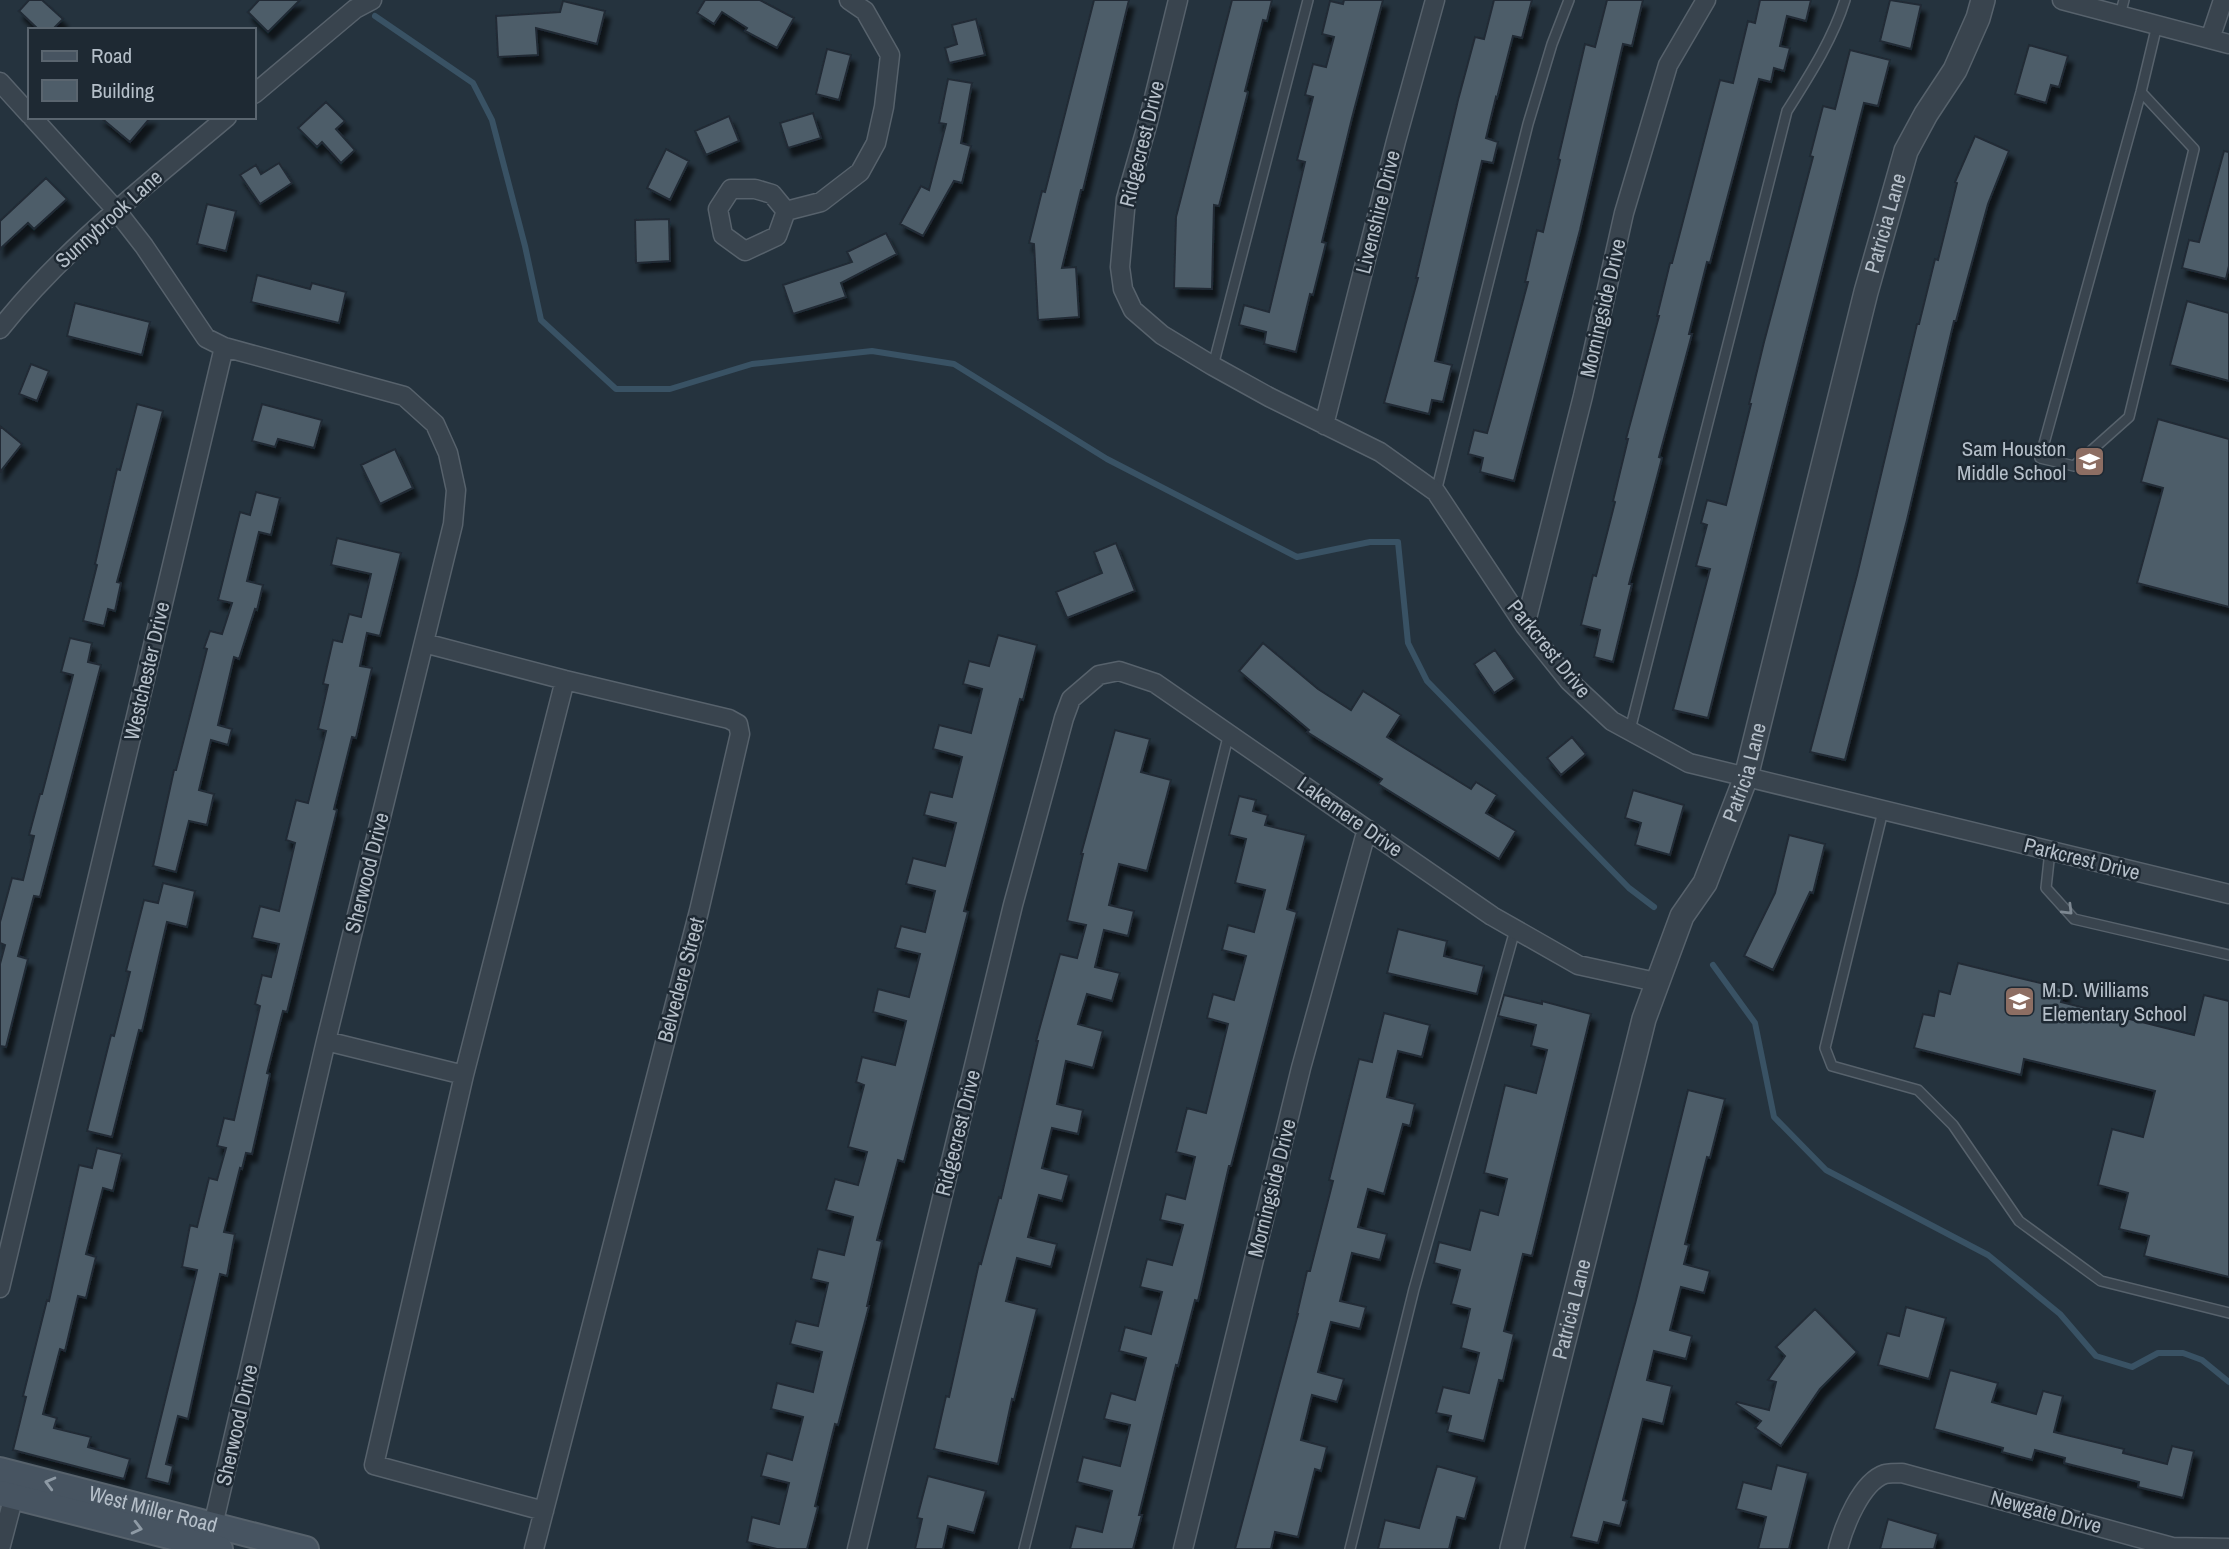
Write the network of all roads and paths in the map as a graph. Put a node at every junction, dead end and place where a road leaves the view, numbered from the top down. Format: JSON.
{"nodes":[{"id":1,"x":372,"y":0,"type":"edge"},
{"id":2,"x":849,"y":0,"type":"edge"},
{"id":3,"x":1178,"y":0,"type":"edge"},
{"id":4,"x":1308,"y":0,"type":"edge"},
{"id":5,"x":1436,"y":0,"type":"edge"},
{"id":6,"x":1569,"y":0,"type":"edge"},
{"id":7,"x":1706,"y":0,"type":"edge"},
{"id":8,"x":1845,"y":0,"type":"edge"},
{"id":9,"x":1983,"y":0,"type":"edge"},
{"id":10,"x":2062,"y":0,"type":"edge"},
{"id":11,"x":2223,"y":0,"type":"edge"},
{"id":12,"x":2122,"y":8,"type":"edge"},
{"id":13,"x":2157,"y":25,"type":"junction"},
{"id":14,"x":2210,"y":38,"type":"junction"},
{"id":15,"x":2229,"y":44,"type":"edge"},
{"id":16,"x":0,"y":82,"type":"edge"},
{"id":17,"x":256,"y":92,"type":"edge"},
{"id":18,"x":2141,"y":92,"type":"junction"},
{"id":19,"x":28,"y":113,"type":"edge"},
{"id":20,"x":34,"y":119,"type":"edge"},
{"id":21,"x":224,"y":119,"type":"edge"},
{"id":22,"x":116,"y":210,"type":"junction"},
{"id":23,"x":786,"y":211,"type":"dead end"},
{"id":24,"x":1123,"y":289,"type":"joint"},
{"id":25,"x":0,"y":329,"type":"edge"},
{"id":26,"x":224,"y":347,"type":"junction"},
{"id":27,"x":1213,"y":366,"type":"junction"},
{"id":28,"x":1324,"y":425,"type":"junction"},
{"id":29,"x":1436,"y":492,"type":"junction"},
{"id":30,"x":1525,"y":626,"type":"junction"},
{"id":31,"x":424,"y":643,"type":"junction"},
{"id":32,"x":565,"y":680,"type":"junction"},
{"id":33,"x":1064,"y":718,"type":"joint"},
{"id":34,"x":1630,"y":730,"type":"junction"},
{"id":35,"x":1228,"y":733,"type":"junction"},
{"id":36,"x":1746,"y":777,"type":"junction"},
{"id":37,"x":1883,"y":811,"type":"junction"},
{"id":38,"x":1367,"y":829,"type":"junction"},
{"id":39,"x":2050,"y":851,"type":"junction"},
{"id":40,"x":2229,"y":894,"type":"edge"},
{"id":41,"x":1516,"y":930,"type":"junction"},
{"id":42,"x":2229,"y":955,"type":"edge"},
{"id":43,"x":1656,"y":982,"type":"junction"},
{"id":44,"x":326,"y":1041,"type":"junction"},
{"id":45,"x":464,"y":1075,"type":"junction"},
{"id":46,"x":0,"y":1288,"type":"edge"},
{"id":47,"x":2229,"y":1313,"type":"edge"},
{"id":48,"x":8,"y":1483,"type":"edge"},
{"id":49,"x":544,"y":1511,"type":"junction"},
{"id":50,"x":214,"y":1540,"type":"edge"},
{"id":51,"x":174,"y":1543,"type":"edge"},
{"id":52,"x":2229,"y":1548,"type":"edge"},
{"id":53,"x":0,"y":1549,"type":"edge"},
{"id":54,"x":306,"y":1549,"type":"edge"},
{"id":55,"x":534,"y":1549,"type":"edge"},
{"id":56,"x":857,"y":1549,"type":"edge"},
{"id":57,"x":1024,"y":1549,"type":"edge"},
{"id":58,"x":1183,"y":1549,"type":"edge"},
{"id":59,"x":1350,"y":1549,"type":"edge"},
{"id":60,"x":1512,"y":1549,"type":"edge"},
{"id":61,"x":1838,"y":1549,"type":"edge"}],
"edges":[{"from":1,"to":17,"type":"street"},
{"from":2,"to":23,"type":"street"},
{"from":3,"to":24,"type":"street","name":"Ridgecrest Drive"},
{"from":4,"to":27,"type":"lane"},
{"from":5,"to":28,"type":"street","name":"Livenshire Drive"},
{"from":6,"to":29,"type":"lane"},
{"from":7,"to":30,"type":"street","name":"Morningside Drive"},
{"from":8,"to":34,"type":"lane"},
{"from":9,"to":36,"type":"street","name":"Patricia Lane"},
{"from":10,"to":12,"type":"street"},
{"from":11,"to":14,"type":"street"},
{"from":12,"to":13,"type":"street"},
{"from":13,"to":14,"type":"street"},
{"from":13,"to":18,"type":"lane"},
{"from":14,"to":15,"type":"street"},
{"from":16,"to":19,"type":"street"},
{"from":18,"to":18,"type":"lane"},
{"from":20,"to":22,"type":"street"},
{"from":21,"to":22,"type":"street","name":"Sunnybrook Lane"},
{"from":22,"to":25,"type":"street","name":"Sunnybrook Lane"},
{"from":22,"to":26,"type":"street"},
{"from":24,"to":27,"type":"street","name":"Parkcrest Drive"},
{"from":26,"to":31,"type":"street","name":"Sherwood Drive"},
{"from":26,"to":46,"type":"street","name":"Westchester Drive"},
{"from":27,"to":28,"type":"street","name":"Parkcrest Drive"},
{"from":28,"to":29,"type":"street","name":"Parkcrest Drive"},
{"from":29,"to":30,"type":"street","name":"Parkcrest Drive"},
{"from":30,"to":34,"type":"street","name":"Parkcrest Drive"},
{"from":31,"to":32,"type":"street","name":"Belvedere Street"},
{"from":31,"to":44,"type":"street","name":"Sherwood Drive"},
{"from":32,"to":45,"type":"street"},
{"from":32,"to":49,"type":"street","name":"Belvedere Street"},
{"from":33,"to":35,"type":"street","name":"Lakemere Drive"},
{"from":33,"to":56,"type":"street","name":"Ridgecrest Drive"},
{"from":34,"to":36,"type":"street","name":"Parkcrest Drive"},
{"from":35,"to":38,"type":"street","name":"Lakemere Drive"},
{"from":35,"to":57,"type":"lane"},
{"from":36,"to":37,"type":"street","name":"Parkcrest Drive"},
{"from":36,"to":43,"type":"street","name":"Patricia Lane"},
{"from":37,"to":39,"type":"street","name":"Parkcrest Drive"},
{"from":37,"to":47,"type":"lane"},
{"from":38,"to":41,"type":"street","name":"Lakemere Drive"},
{"from":38,"to":58,"type":"street","name":"Morningside Drive"},
{"from":39,"to":40,"type":"street","name":"Parkcrest Drive"},
{"from":39,"to":42,"type":"lane","one_way":true},
{"from":41,"to":43,"type":"street","name":"Lakemere Drive"},
{"from":41,"to":59,"type":"lane"},
{"from":43,"to":60,"type":"street","name":"Patricia Lane"},
{"from":44,"to":45,"type":"street"},
{"from":44,"to":50,"type":"street","name":"Sherwood Drive"},
{"from":45,"to":49,"type":"street"},
{"from":50,"to":48,"type":"main road","name":"West Miller Road","one_way":true},
{"from":48,"to":51,"type":"main road","name":"West Miller Road","one_way":true},
{"from":48,"to":53,"type":"street"},
{"from":49,"to":55,"type":"street","name":"Belvedere Street"},
{"from":50,"to":51,"type":"main road","name":"West Miller Road"},
{"from":50,"to":54,"type":"main road","name":"West Miller Road"},
{"from":52,"to":61,"type":"street","name":"Newgate Drive"}]}
